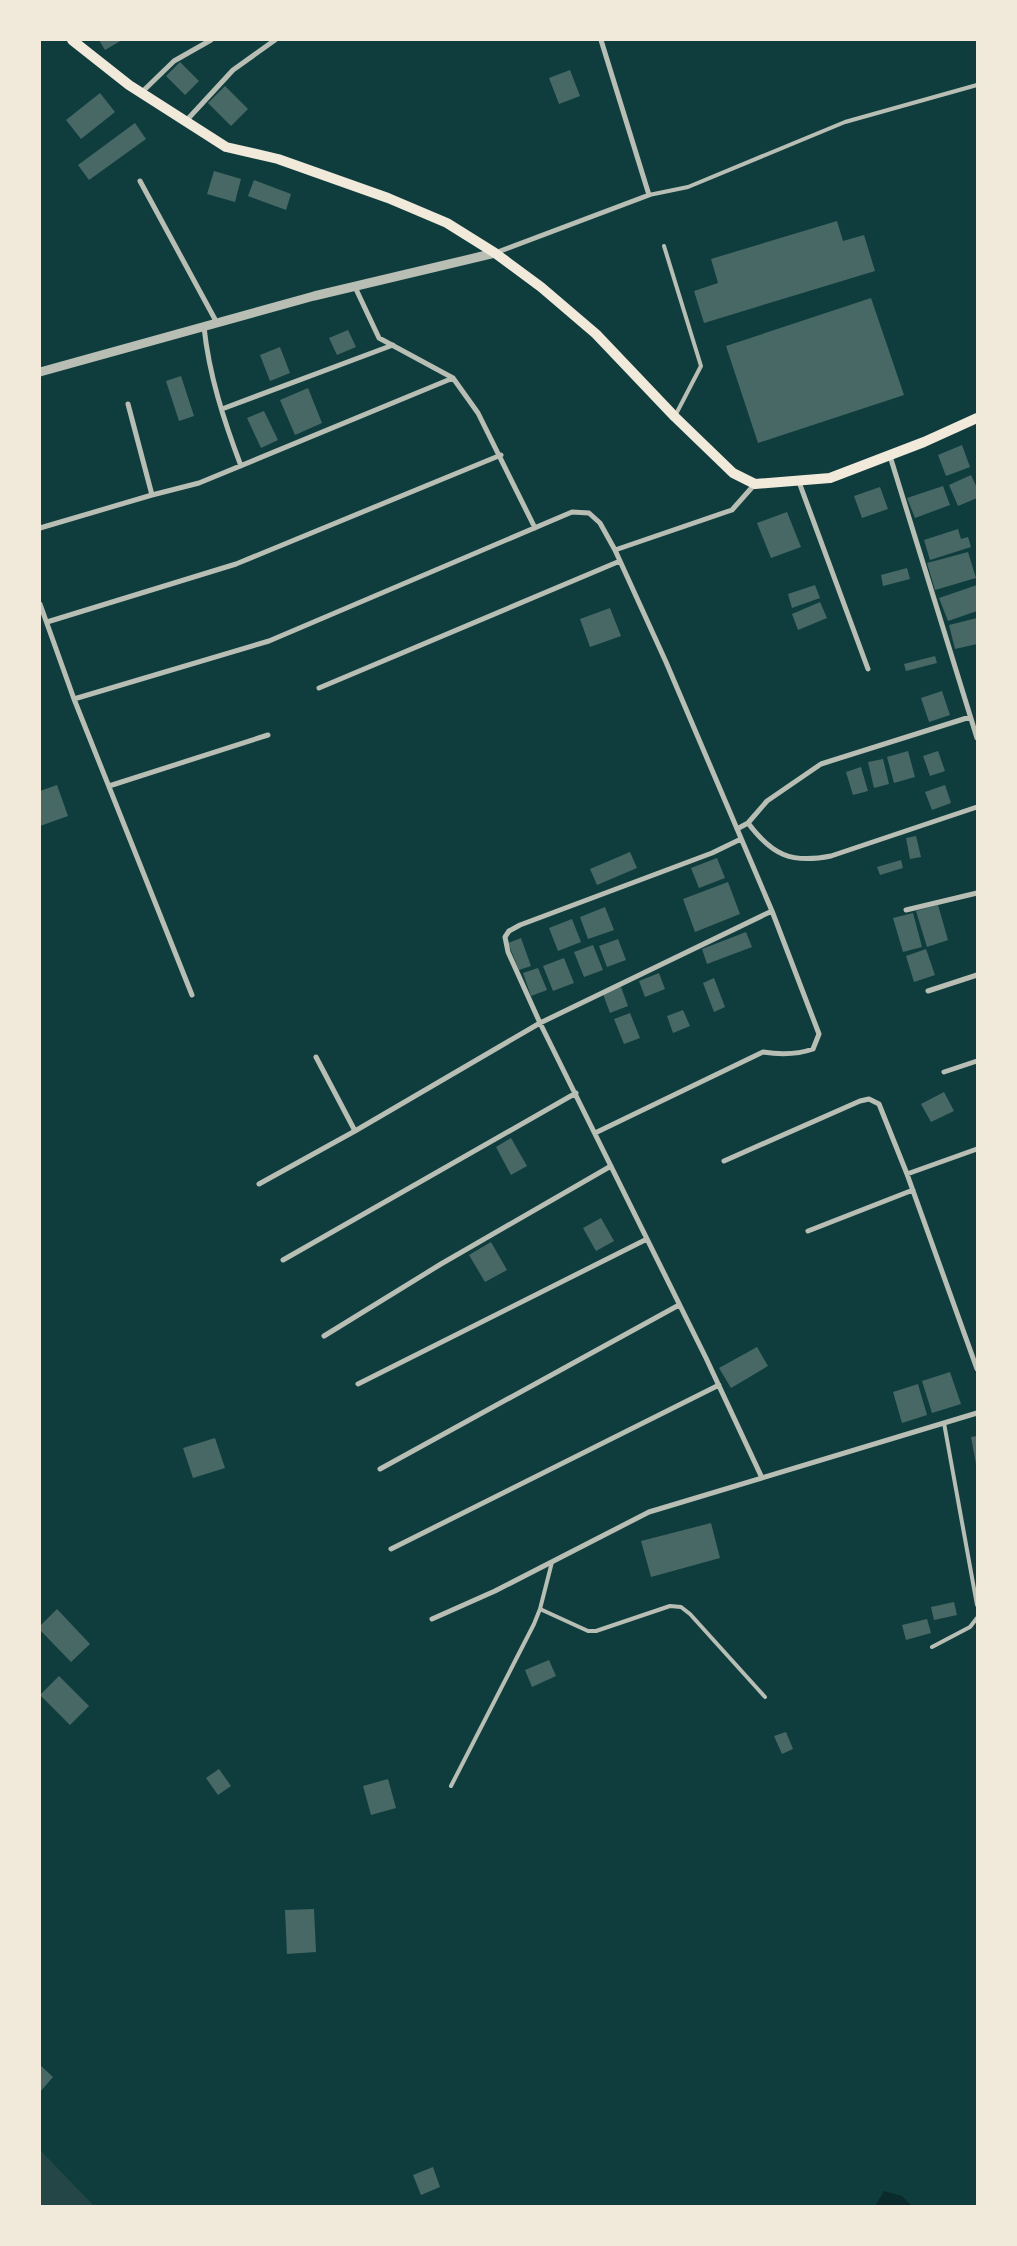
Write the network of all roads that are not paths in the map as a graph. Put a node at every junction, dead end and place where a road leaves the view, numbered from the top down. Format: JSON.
{"nodes":[{"id":1,"x":72,"y":40,"type":"edge"},
{"id":2,"x":211,"y":40,"type":"edge"},
{"id":3,"x":274,"y":40,"type":"edge"},
{"id":4,"x":601,"y":40,"type":"edge"},
{"id":5,"x":977,"y":84,"type":"edge"},
{"id":6,"x":140,"y":93,"type":"junction"},
{"id":7,"x":185,"y":122,"type":"junction"},
{"id":8,"x":140,"y":181,"type":"dead end"},
{"id":9,"x":649,"y":195,"type":"junction"},
{"id":10,"x":664,"y":246,"type":"dead end"},
{"id":11,"x":495,"y":253,"type":"junction"},
{"id":12,"x":355,"y":287,"type":"junction"},
{"id":13,"x":217,"y":323,"type":"junction"},
{"id":14,"x":204,"y":327,"type":"junction"},
{"id":15,"x":393,"y":345,"type":"junction"},
{"id":16,"x":40,"y":372,"type":"edge"},
{"id":17,"x":453,"y":378,"type":"junction"},
{"id":18,"x":128,"y":404,"type":"dead end"},
{"id":19,"x":222,"y":410,"type":"junction"},
{"id":20,"x":674,"y":417,"type":"junction"},
{"id":21,"x":977,"y":418,"type":"edge"},
{"id":22,"x":501,"y":455,"type":"junction"},
{"id":23,"x":890,"y":456,"type":"junction"},
{"id":24,"x":241,"y":466,"type":"junction"},
{"id":25,"x":799,"y":482,"type":"junction"},
{"id":26,"x":755,"y":484,"type":"junction"},
{"id":27,"x":152,"y":495,"type":"junction"},
{"id":28,"x":40,"y":528,"type":"edge"},
{"id":29,"x":535,"y":528,"type":"junction"},
{"id":30,"x":615,"y":550,"type":"junction"},
{"id":31,"x":620,"y":560,"type":"junction"},
{"id":32,"x":40,"y":604,"type":"edge"},
{"id":33,"x":46,"y":622,"type":"junction"},
{"id":34,"x":868,"y":669,"type":"dead end"},
{"id":35,"x":319,"y":688,"type":"dead end"},
{"id":36,"x":74,"y":699,"type":"junction"},
{"id":37,"x":970,"y":717,"type":"junction"},
{"id":38,"x":268,"y":735,"type":"dead end"},
{"id":39,"x":977,"y":738,"type":"edge"},
{"id":40,"x":109,"y":786,"type":"junction"},
{"id":41,"x":977,"y":807,"type":"edge"},
{"id":42,"x":748,"y":823,"type":"junction"},
{"id":43,"x":737,"y":829,"type":"junction"},
{"id":44,"x":741,"y":839,"type":"junction"},
{"id":45,"x":977,"y":893,"type":"edge"},
{"id":46,"x":906,"y":910,"type":"dead end"},
{"id":47,"x":772,"y":911,"type":"junction"},
{"id":48,"x":977,"y":975,"type":"edge"},
{"id":49,"x":928,"y":991,"type":"dead end"},
{"id":50,"x":192,"y":995,"type":"dead end"},
{"id":51,"x":540,"y":1023,"type":"junction"},
{"id":52,"x":316,"y":1057,"type":"dead end"},
{"id":53,"x":977,"y":1061,"type":"edge"},
{"id":54,"x":944,"y":1072,"type":"dead end"},
{"id":55,"x":576,"y":1093,"type":"junction"},
{"id":56,"x":355,"y":1131,"type":"junction"},
{"id":57,"x":595,"y":1133,"type":"junction"},
{"id":58,"x":977,"y":1149,"type":"edge"},
{"id":59,"x":724,"y":1161,"type":"dead end"},
{"id":60,"x":610,"y":1166,"type":"junction"},
{"id":61,"x":907,"y":1174,"type":"junction"},
{"id":62,"x":259,"y":1184,"type":"dead end"},
{"id":63,"x":913,"y":1190,"type":"junction"},
{"id":64,"x":808,"y":1231,"type":"dead end"},
{"id":65,"x":647,"y":1239,"type":"junction"},
{"id":66,"x":283,"y":1260,"type":"dead end"},
{"id":67,"x":680,"y":1305,"type":"junction"},
{"id":68,"x":324,"y":1336,"type":"dead end"},
{"id":69,"x":977,"y":1369,"type":"edge"},
{"id":70,"x":358,"y":1384,"type":"dead end"},
{"id":71,"x":719,"y":1385,"type":"junction"},
{"id":72,"x":977,"y":1413,"type":"edge"},
{"id":73,"x":944,"y":1423,"type":"junction"},
{"id":74,"x":380,"y":1469,"type":"dead end"},
{"id":75,"x":762,"y":1478,"type":"junction"},
{"id":76,"x":391,"y":1549,"type":"dead end"},
{"id":77,"x":552,"y":1562,"type":"junction"},
{"id":78,"x":977,"y":1606,"type":"edge"},
{"id":79,"x":540,"y":1608,"type":"junction"},
{"id":80,"x":977,"y":1618,"type":"edge"},
{"id":81,"x":432,"y":1619,"type":"dead end"},
{"id":82,"x":932,"y":1647,"type":"dead end"},
{"id":83,"x":765,"y":1697,"type":"dead end"},
{"id":84,"x":451,"y":1786,"type":"dead end"}],
"edges":[{"from":1,"to":6,"type":"main road"},
{"from":2,"to":6,"type":"street"},
{"from":3,"to":7,"type":"street"},
{"from":4,"to":9,"type":"street"},
{"from":5,"to":9,"type":"lane"},
{"from":6,"to":7,"type":"main road"},
{"from":7,"to":11,"type":"main road"},
{"from":8,"to":13,"type":"street"},
{"from":9,"to":11,"type":"street"},
{"from":10,"to":20,"type":"lane"},
{"from":11,"to":12,"type":"street"},
{"from":11,"to":20,"type":"main road"},
{"from":12,"to":13,"type":"street"},
{"from":12,"to":15,"type":"street"},
{"from":13,"to":14,"type":"street"},
{"from":14,"to":16,"type":"street"},
{"from":14,"to":19,"type":"street"},
{"from":15,"to":17,"type":"street"},
{"from":15,"to":19,"type":"street"},
{"from":17,"to":22,"type":"street"},
{"from":17,"to":24,"type":"street"},
{"from":18,"to":27,"type":"street"},
{"from":19,"to":24,"type":"street"},
{"from":20,"to":26,"type":"main road"},
{"from":21,"to":23,"type":"main road"},
{"from":22,"to":29,"type":"street"},
{"from":22,"to":33,"type":"street"},
{"from":23,"to":25,"type":"main road"},
{"from":23,"to":37,"type":"street"},
{"from":24,"to":27,"type":"street"},
{"from":25,"to":26,"type":"main road"},
{"from":25,"to":34,"type":"street"},
{"from":26,"to":30,"type":"street"},
{"from":27,"to":28,"type":"street"},
{"from":29,"to":30,"type":"street"},
{"from":29,"to":36,"type":"street"},
{"from":30,"to":31,"type":"street"},
{"from":31,"to":35,"type":"street"},
{"from":31,"to":43,"type":"street"},
{"from":32,"to":33,"type":"street"},
{"from":33,"to":36,"type":"street"},
{"from":36,"to":40,"type":"street"},
{"from":37,"to":39,"type":"street"},
{"from":37,"to":42,"type":"street"},
{"from":38,"to":40,"type":"street"},
{"from":40,"to":50,"type":"street"},
{"from":41,"to":42,"type":"street"},
{"from":42,"to":43,"type":"street"},
{"from":43,"to":44,"type":"street"},
{"from":44,"to":47,"type":"street"},
{"from":44,"to":51,"type":"street"},
{"from":45,"to":46,"type":"street"},
{"from":47,"to":51,"type":"street"},
{"from":47,"to":57,"type":"street"},
{"from":48,"to":49,"type":"street"},
{"from":51,"to":55,"type":"street"},
{"from":51,"to":56,"type":"street"},
{"from":52,"to":56,"type":"street"},
{"from":53,"to":54,"type":"street"},
{"from":55,"to":57,"type":"street"},
{"from":55,"to":66,"type":"street"},
{"from":56,"to":62,"type":"street"},
{"from":57,"to":60,"type":"street"},
{"from":58,"to":61,"type":"street"},
{"from":59,"to":61,"type":"street"},
{"from":60,"to":65,"type":"street"},
{"from":60,"to":68,"type":"street"},
{"from":61,"to":63,"type":"street"},
{"from":63,"to":64,"type":"street"},
{"from":63,"to":69,"type":"street"},
{"from":65,"to":67,"type":"street"},
{"from":65,"to":70,"type":"street"},
{"from":67,"to":71,"type":"street"},
{"from":67,"to":74,"type":"street"},
{"from":71,"to":75,"type":"street"},
{"from":71,"to":76,"type":"street"},
{"from":72,"to":73,"type":"street"},
{"from":73,"to":75,"type":"street"},
{"from":73,"to":78,"type":"lane"},
{"from":75,"to":77,"type":"street"},
{"from":77,"to":79,"type":"lane"},
{"from":77,"to":81,"type":"street"},
{"from":79,"to":83,"type":"lane"},
{"from":79,"to":84,"type":"lane"},
{"from":80,"to":82,"type":"lane"}]}
